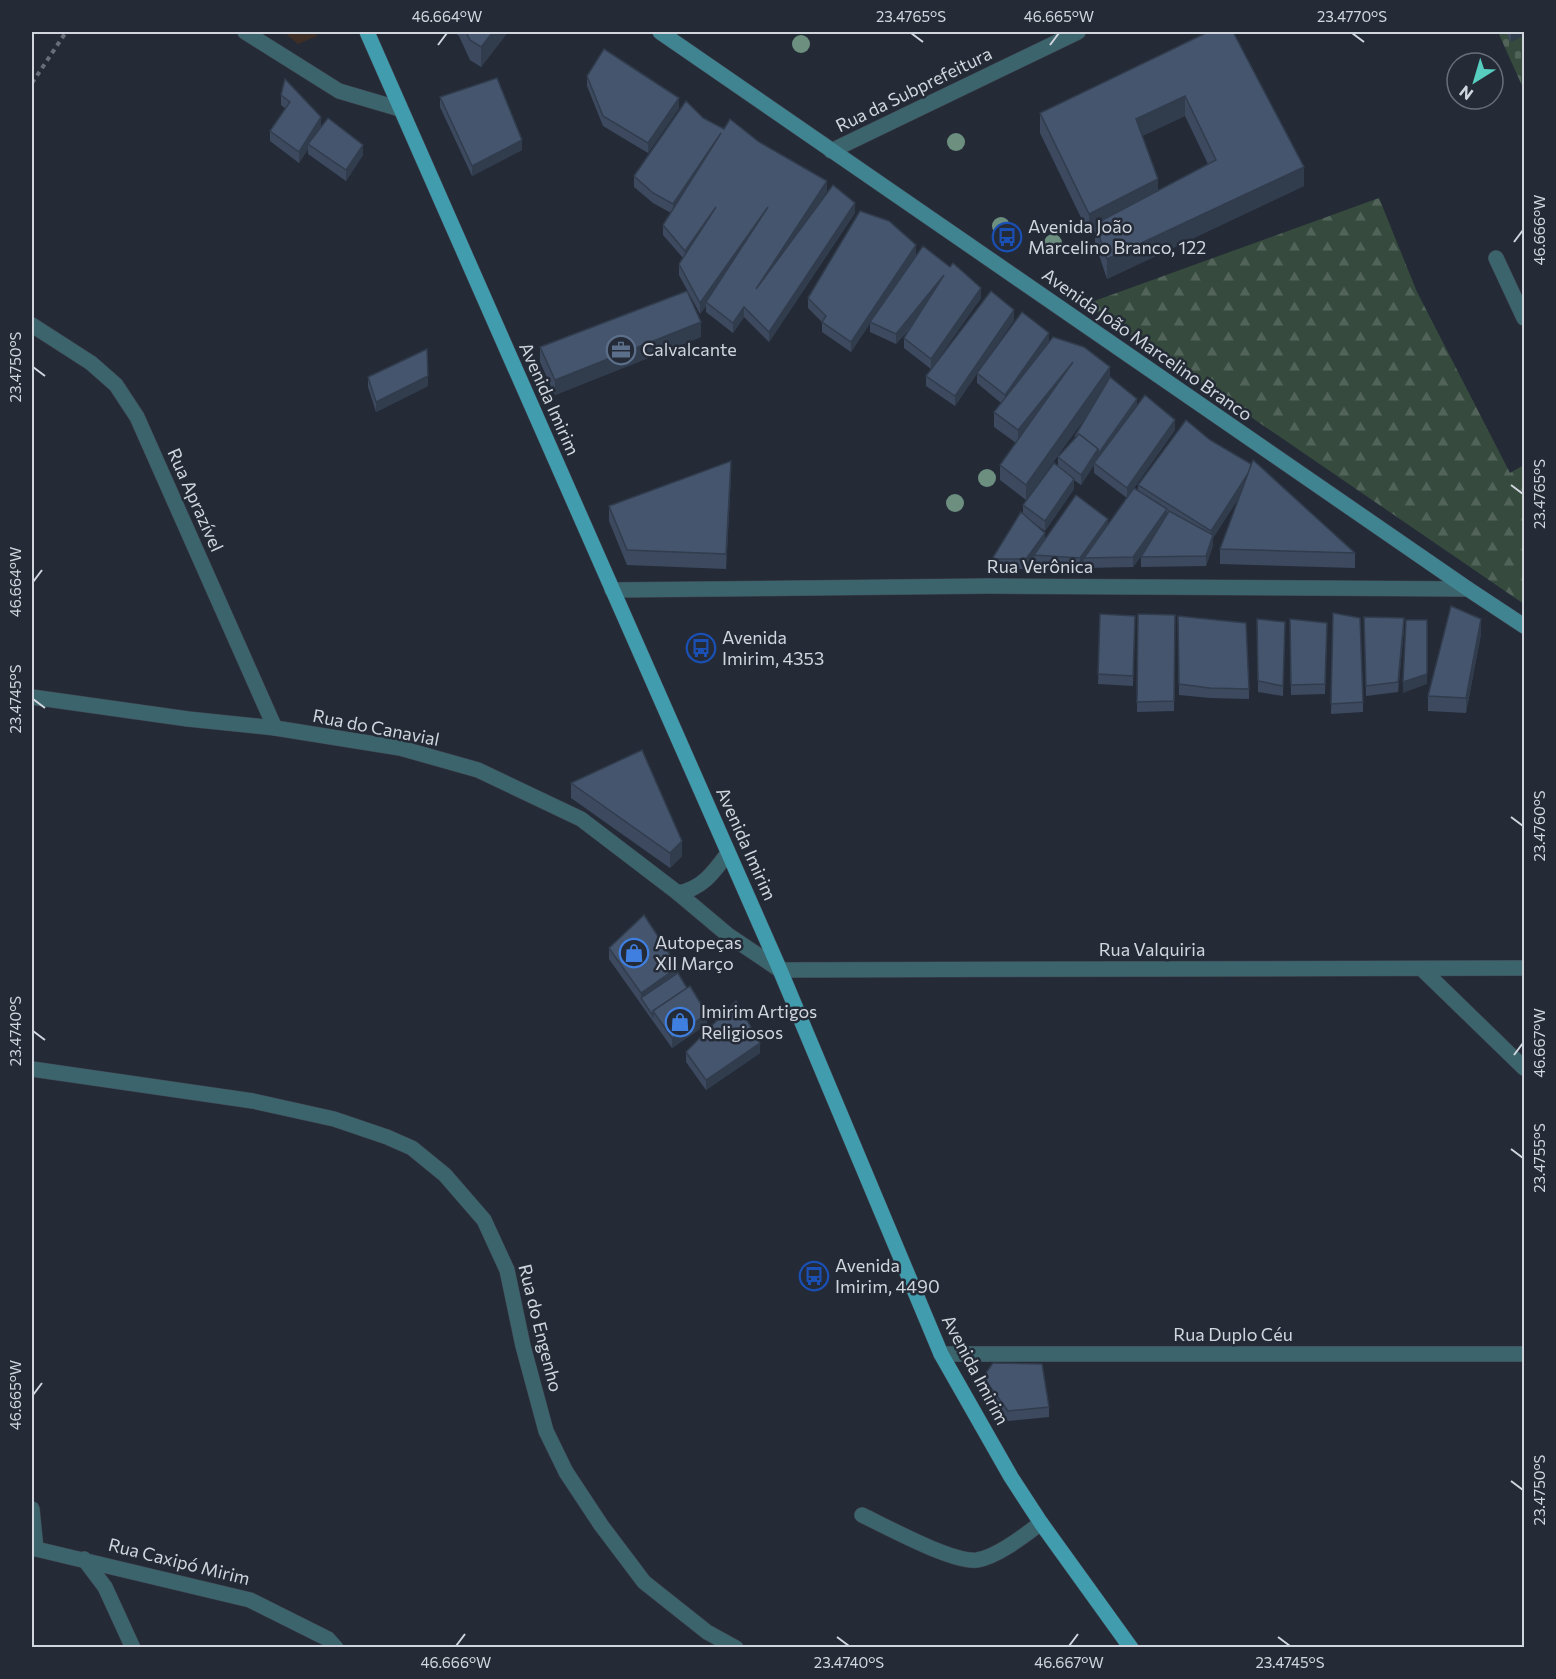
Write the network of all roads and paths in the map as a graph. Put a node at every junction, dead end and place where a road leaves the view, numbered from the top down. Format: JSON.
{"nodes":[{"id":1,"x":66,"y":32,"type":"edge"},
{"id":2,"x":245,"y":32,"type":"edge"},
{"id":3,"x":368,"y":32,"type":"edge"},
{"id":4,"x":660,"y":32,"type":"edge"},
{"id":5,"x":1078,"y":32,"type":"edge"},
{"id":6,"x":32,"y":83,"type":"edge"},
{"id":7,"x":400,"y":109,"type":"junction"},
{"id":8,"x":831,"y":151,"type":"junction"},
{"id":9,"x":1496,"y":258,"type":"dead end"},
{"id":10,"x":1524,"y":318,"type":"edge"},
{"id":11,"x":32,"y":325,"type":"edge"},
{"id":12,"x":1468,"y":589,"type":"junction"},
{"id":13,"x":612,"y":590,"type":"junction"},
{"id":14,"x":1524,"y":626,"type":"edge"},
{"id":15,"x":32,"y":697,"type":"edge"},
{"id":16,"x":275,"y":728,"type":"junction"},
{"id":17,"x":728,"y":853,"type":"junction"},
{"id":18,"x":678,"y":893,"type":"junction"},
{"id":19,"x":1524,"y":968,"type":"edge"},
{"id":20,"x":1422,"y":969,"type":"junction"},
{"id":21,"x":780,"y":970,"type":"junction"},
{"id":22,"x":1524,"y":1068,"type":"edge"},
{"id":23,"x":32,"y":1069,"type":"edge"},
{"id":24,"x":941,"y":1354,"type":"junction"},
{"id":25,"x":1524,"y":1354,"type":"edge"},
{"id":26,"x":32,"y":1509,"type":"edge"},
{"id":27,"x":862,"y":1515,"type":"dead end"},
{"id":28,"x":1041,"y":1523,"type":"junction"},
{"id":29,"x":34,"y":1548,"type":"edge"},
{"id":30,"x":84,"y":1559,"type":"junction"},
{"id":31,"x":133,"y":1647,"type":"edge"},
{"id":32,"x":336,"y":1647,"type":"edge"},
{"id":33,"x":736,"y":1647,"type":"edge"},
{"id":34,"x":1131,"y":1647,"type":"edge"}],
"edges":[{"from":1,"to":6,"type":"path"},
{"from":2,"to":7,"type":"street"},
{"from":3,"to":7,"type":"main road","name":"Avenida Imirim"},
{"from":4,"to":8,"type":"street","name":"Avenida João Marcelino Branco"},
{"from":5,"to":8,"type":"street","name":"Rua da Subprefeitura"},
{"from":7,"to":13,"type":"main road","name":"Avenida Imirim"},
{"from":8,"to":12,"type":"street","name":"Avenida João Marcelino Branco"},
{"from":9,"to":10,"type":"street"},
{"from":11,"to":16,"type":"street","name":"Rua Aprazível"},
{"from":12,"to":13,"type":"street","name":"Rua Verônica"},
{"from":12,"to":14,"type":"street","name":"Avenida João Marcelino Branco"},
{"from":13,"to":17,"type":"main road","name":"Avenida Imirim"},
{"from":15,"to":16,"type":"street","name":"Rua do Canavial"},
{"from":16,"to":18,"type":"street","name":"Rua do Canavial"},
{"from":17,"to":18,"type":"street"},
{"from":17,"to":21,"type":"main road","name":"Avenida Imirim"},
{"from":18,"to":21,"type":"street","name":"Rua do Canavial"},
{"from":19,"to":20,"type":"street","name":"Rua Valquiria"},
{"from":20,"to":21,"type":"street","name":"Rua Valquiria"},
{"from":20,"to":22,"type":"street"},
{"from":21,"to":24,"type":"main road","name":"Avenida Imirim"},
{"from":23,"to":33,"type":"street","name":"Rua do Engenho"},
{"from":24,"to":25,"type":"street","name":"Rua Duplo Céu"},
{"from":24,"to":28,"type":"main road","name":"Avenida Imirim"},
{"from":26,"to":29,"type":"street"},
{"from":27,"to":28,"type":"street"},
{"from":28,"to":34,"type":"main road","name":"Avenida Imirim"},
{"from":29,"to":30,"type":"street","name":"Rua Caxipó Mirim"},
{"from":30,"to":31,"type":"street"},
{"from":30,"to":32,"type":"street","name":"Rua Caxipó Mirim"}]}
